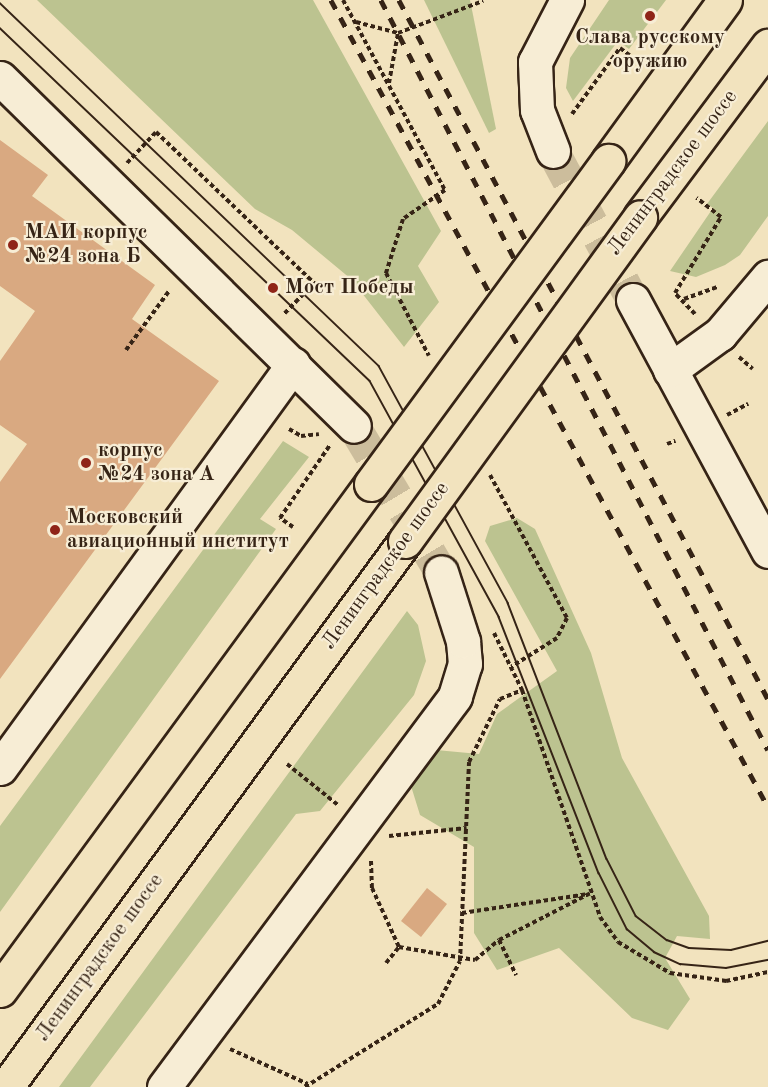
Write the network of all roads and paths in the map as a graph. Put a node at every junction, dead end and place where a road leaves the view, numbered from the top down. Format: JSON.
{"nodes":[{"id":1,"x":725,"y":0,"type":"edge"},
{"id":2,"x":483,"y":1,"type":"edge"},
{"id":3,"x":560,"y":4,"type":"edge"},
{"id":4,"x":355,"y":22,"type":"dead end"},
{"id":5,"x":398,"y":33,"type":"junction"},
{"id":6,"x":768,"y":46,"type":"edge"},
{"id":7,"x":632,"y":57,"type":"dead end"},
{"id":8,"x":0,"y":78,"type":"edge"},
{"id":9,"x":388,"y":84,"type":"dead end"},
{"id":10,"x":570,"y":117,"type":"dead end"},
{"id":11,"x":553,"y":151,"type":"tunnel mouth"},
{"id":12,"x":122,"y":167,"type":"dead end"},
{"id":13,"x":697,"y":198,"type":"dead end"},
{"id":14,"x":768,"y":277,"type":"edge"},
{"id":15,"x":722,"y":284,"type":"dead end"},
{"id":16,"x":169,"y":291,"type":"dead end"},
{"id":17,"x":675,"y":293,"type":"dead end"},
{"id":18,"x":684,"y":299,"type":"dead end"},
{"id":19,"x":633,"y":300,"type":"tunnel mouth"},
{"id":20,"x":280,"y":318,"type":"dead end"},
{"id":21,"x":126,"y":350,"type":"dead end"},
{"id":22,"x":293,"y":364,"type":"junction"},
{"id":23,"x":670,"y":370,"type":"junction"},
{"id":24,"x":289,"y":429,"type":"dead end"},
{"id":25,"x":341,"y":439,"type":"junction"},
{"id":26,"x":293,"y":527,"type":"dead end"},
{"id":27,"x":768,"y":551,"type":"edge"},
{"id":28,"x":441,"y":572,"type":"tunnel mouth"},
{"id":29,"x":522,"y":690,"type":"dead end"},
{"id":30,"x":287,"y":764,"type":"dead end"},
{"id":31,"x":0,"y":768,"type":"edge"},
{"id":32,"x":337,"y":804,"type":"dead end"},
{"id":33,"x":467,"y":828,"type":"junction"},
{"id":34,"x":382,"y":844,"type":"dead end"},
{"id":35,"x":376,"y":852,"type":"dead end"},
{"id":36,"x":591,"y":893,"type":"junction"},
{"id":37,"x":462,"y":913,"type":"junction"},
{"id":38,"x":499,"y":940,"type":"junction"},
{"id":39,"x":399,"y":947,"type":"junction"},
{"id":40,"x":460,"y":961,"type":"junction"},
{"id":41,"x":386,"y":963,"type":"dead end"},
{"id":42,"x":768,"y":972,"type":"edge"},
{"id":43,"x":516,"y":975,"type":"dead end"},
{"id":44,"x":0,"y":990,"type":"edge"},
{"id":45,"x":222,"y":1058,"type":"dead end"},
{"id":46,"x":307,"y":1086,"type":"edge"},
{"id":47,"x":6,"y":1087,"type":"edge"},
{"id":48,"x":164,"y":1087,"type":"edge"}],
"edges":[{"from":1,"to":44,"type":"main road","bridge":true},
{"from":2,"to":5,"type":"path"},
{"from":3,"to":11,"type":"street"},
{"from":4,"to":5,"type":"path"},
{"from":5,"to":9,"type":"path"},
{"from":6,"to":47,"type":"main road","name":"Ленинградское шоссе","bridge":true},
{"from":7,"to":10,"type":"path"},
{"from":8,"to":22,"type":"street"},
{"from":12,"to":20,"type":"path"},
{"from":13,"to":17,"type":"path"},
{"from":14,"to":23,"type":"street"},
{"from":15,"to":18,"type":"path"},
{"from":16,"to":21,"type":"path"},
{"from":19,"to":23,"type":"street"},
{"from":22,"to":25,"type":"street"},
{"from":22,"to":31,"type":"street"},
{"from":23,"to":27,"type":"street"},
{"from":24,"to":25,"type":"path"},
{"from":25,"to":26,"type":"path"},
{"from":28,"to":48,"type":"street"},
{"from":29,"to":33,"type":"path"},
{"from":30,"to":32,"type":"path"},
{"from":33,"to":34,"type":"path"},
{"from":33,"to":37,"type":"path"},
{"from":35,"to":39,"type":"path"},
{"from":36,"to":37,"type":"path"},
{"from":36,"to":38,"type":"path"},
{"from":36,"to":42,"type":"path"},
{"from":37,"to":40,"type":"path"},
{"from":38,"to":40,"type":"path"},
{"from":38,"to":43,"type":"path"},
{"from":39,"to":40,"type":"path"},
{"from":39,"to":41,"type":"path"},
{"from":40,"to":46,"type":"path"},
{"from":45,"to":46,"type":"path"}]}
